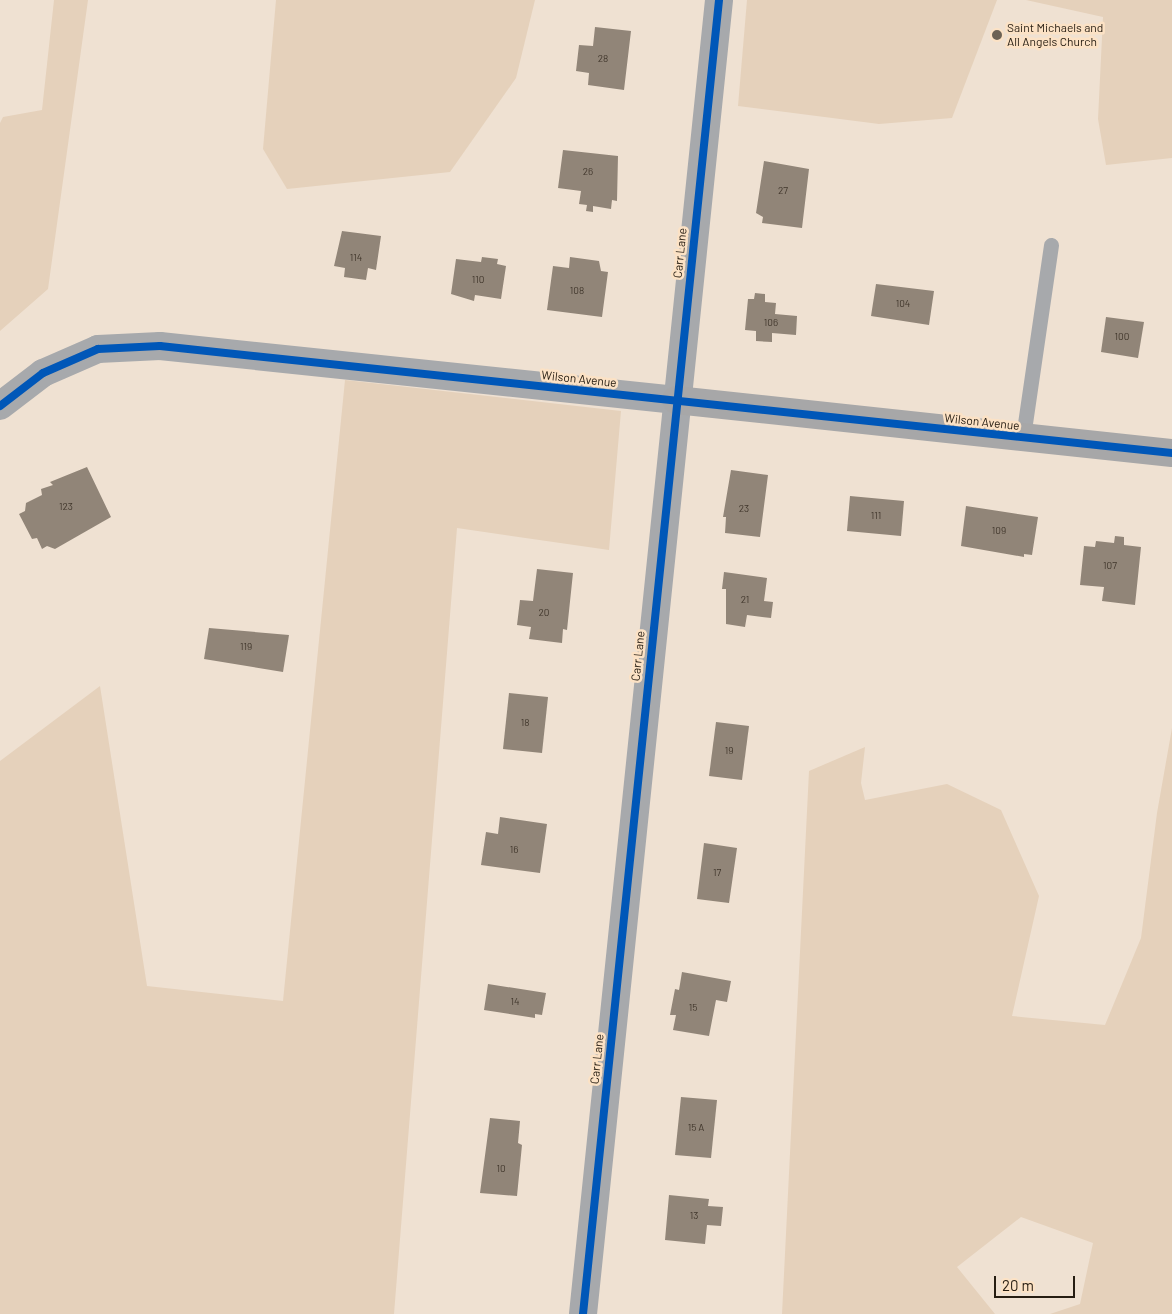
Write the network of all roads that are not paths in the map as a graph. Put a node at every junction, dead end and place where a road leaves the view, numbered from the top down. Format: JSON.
{"nodes":[{"id":1,"x":718,"y":0,"type":"edge"},
{"id":2,"x":1051,"y":245,"type":"dead end"},
{"id":3,"x":676,"y":400,"type":"junction"},
{"id":4,"x":0,"y":406,"type":"edge"},
{"id":5,"x":1023,"y":437,"type":"junction"},
{"id":6,"x":1172,"y":453,"type":"edge"},
{"id":7,"x":583,"y":1314,"type":"edge"}],
"edges":[{"from":1,"to":3,"type":"street","name":"Carr Lane"},
{"from":2,"to":5,"type":"lane"},
{"from":3,"to":4,"type":"street","name":"Wilson Avenue"},
{"from":3,"to":5,"type":"street","name":"Wilson Avenue"},
{"from":3,"to":7,"type":"street","name":"Carr Lane"},
{"from":5,"to":6,"type":"street","name":"Wilson Avenue"}]}
